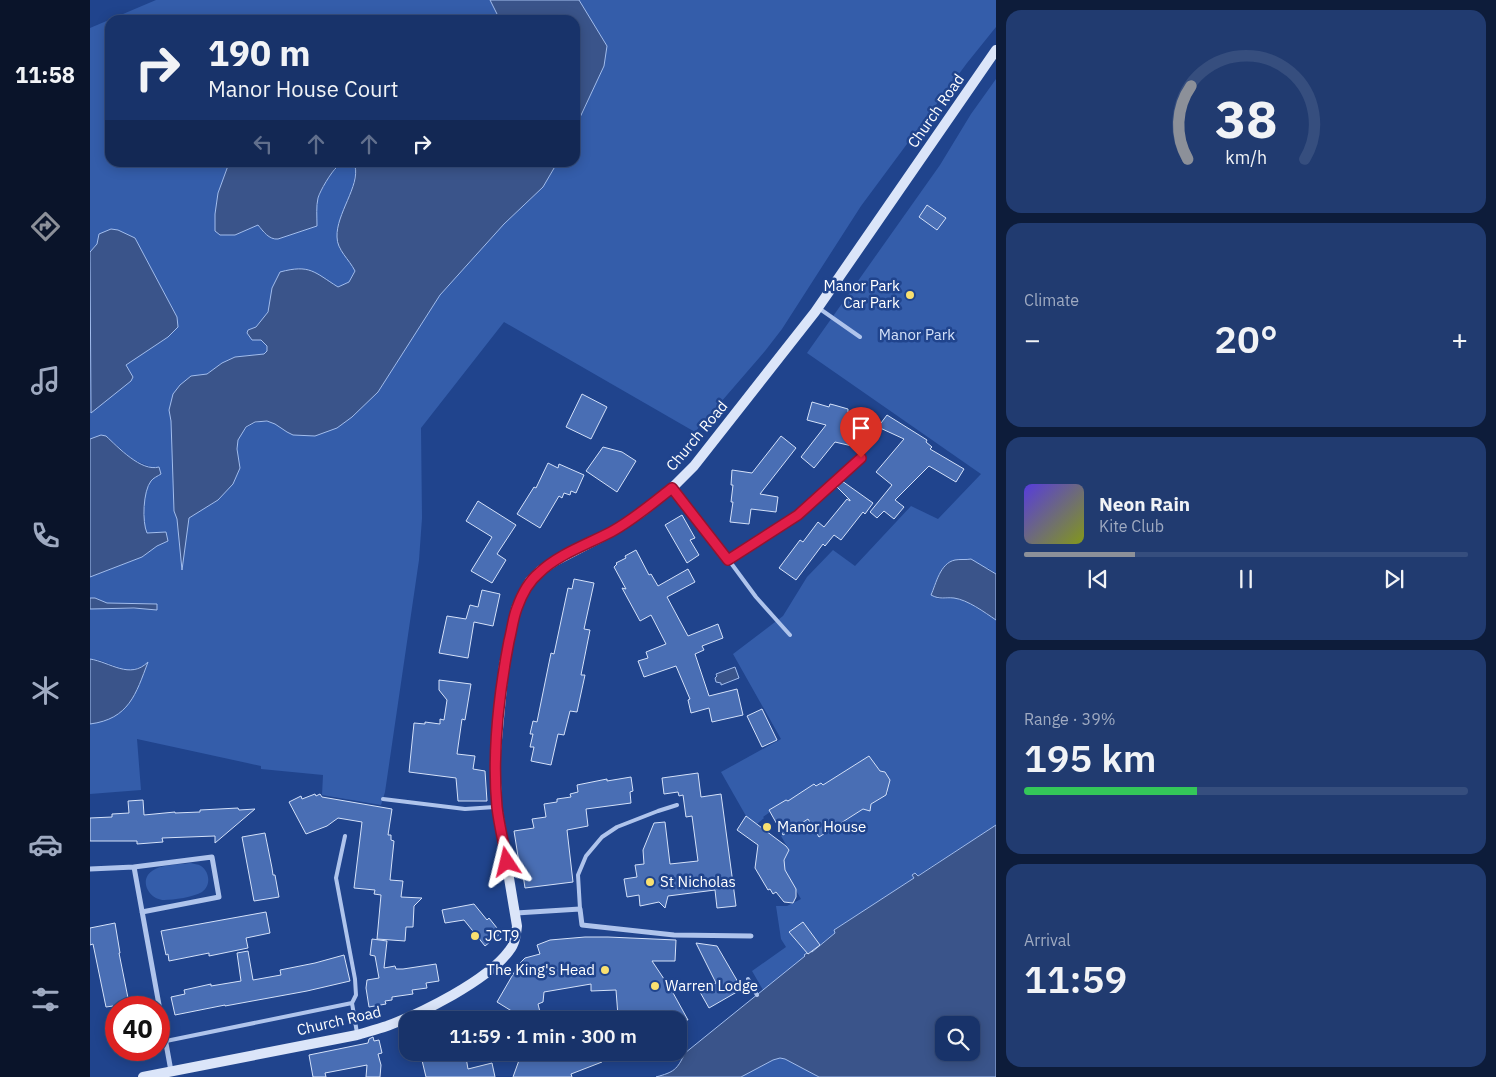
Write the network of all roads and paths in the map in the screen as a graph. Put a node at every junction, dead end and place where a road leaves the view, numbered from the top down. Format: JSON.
{"nodes":[{"id":1,"x":996,"y":50,"type":"edge"},
{"id":2,"x":818,"y":307,"type":"junction"},
{"id":3,"x":860,"y":337,"type":"dead end"},
{"id":4,"x":861,"y":458,"type":"dead end"},
{"id":5,"x":672,"y":488,"type":"junction"},
{"id":6,"x":728,"y":560,"type":"junction"},
{"id":7,"x":790,"y":635,"type":"dead end"},
{"id":8,"x":383,"y":799,"type":"dead end"},
{"id":9,"x":677,"y":805,"type":"dead end"},
{"id":10,"x":497,"y":806,"type":"junction"},
{"id":11,"x":345,"y":836,"type":"dead end"},
{"id":12,"x":134,"y":867,"type":"junction"},
{"id":13,"x":90,"y":869,"type":"edge"},
{"id":14,"x":580,"y":909,"type":"junction"},
{"id":15,"x":142,"y":912,"type":"junction"},
{"id":16,"x":516,"y":913,"type":"junction"},
{"id":17,"x":751,"y":936,"type":"dead end"},
{"id":18,"x":748,"y":979,"type":"dead end"},
{"id":19,"x":757,"y":995,"type":"dead end"},
{"id":20,"x":158,"y":996,"type":"edge"},
{"id":21,"x":352,"y":1004,"type":"junction"},
{"id":22,"x":357,"y":1035,"type":"junction"},
{"id":23,"x":170,"y":1040,"type":"edge"},
{"id":24,"x":169,"y":1061,"type":"edge"},
{"id":25,"x":171,"y":1071,"type":"junction"},
{"id":26,"x":143,"y":1077,"type":"edge"}],
"edges":[{"from":1,"to":2,"type":"street","name":"Church Road"},
{"from":2,"to":3,"type":"lane"},
{"from":2,"to":5,"type":"street","name":"Church Road"},
{"from":4,"to":6,"type":"street"},
{"from":5,"to":6,"type":"street"},
{"from":5,"to":10,"type":"street","name":"Church Road"},
{"from":6,"to":7,"type":"lane"},
{"from":8,"to":10,"type":"lane"},
{"from":9,"to":14,"type":"lane"},
{"from":10,"to":16,"type":"street","name":"Church Road"},
{"from":11,"to":21,"type":"lane"},
{"from":12,"to":13,"type":"street"},
{"from":12,"to":15,"type":"street"},
{"from":12,"to":15,"type":"street"},
{"from":14,"to":16,"type":"street"},
{"from":14,"to":17,"type":"street"},
{"from":15,"to":20,"type":"street"},
{"from":16,"to":22,"type":"street","name":"Church Road"},
{"from":18,"to":19,"type":"lane"},
{"from":21,"to":22,"type":"lane"},
{"from":21,"to":23,"type":"lane"},
{"from":22,"to":25,"type":"street","name":"Church Road"},
{"from":24,"to":25,"type":"street"},
{"from":25,"to":26,"type":"street","name":"Church Road"}]}
